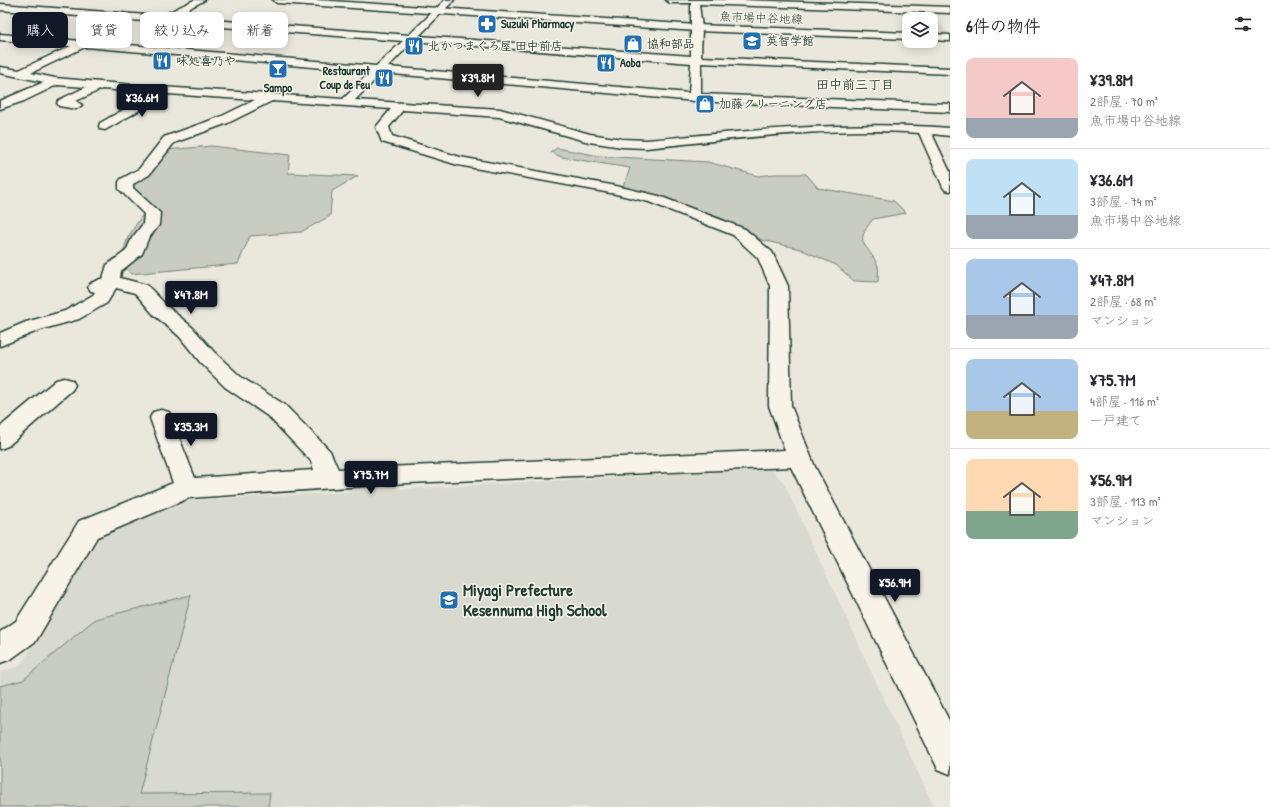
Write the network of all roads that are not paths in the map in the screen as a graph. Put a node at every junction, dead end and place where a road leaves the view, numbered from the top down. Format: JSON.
{"nodes":[{"id":1,"x":201,"y":0,"type":"edge"},
{"id":2,"x":277,"y":0,"type":"edge"},
{"id":3,"x":450,"y":0,"type":"edge"},
{"id":4,"x":670,"y":0,"type":"edge"},
{"id":5,"x":918,"y":0,"type":"edge"},
{"id":6,"x":696,"y":2,"type":"junction"},
{"id":7,"x":777,"y":2,"type":"edge"},
{"id":8,"x":0,"y":7,"type":"edge"},
{"id":9,"x":931,"y":9,"type":"junction"},
{"id":10,"x":950,"y":10,"type":"edge"},
{"id":11,"x":439,"y":11,"type":"junction"},
{"id":12,"x":176,"y":12,"type":"edge"},
{"id":13,"x":140,"y":18,"type":"edge"},
{"id":14,"x":945,"y":21,"type":"dead end"},
{"id":15,"x":224,"y":25,"type":"edge"},
{"id":16,"x":697,"y":28,"type":"junction"},
{"id":17,"x":902,"y":36,"type":"edge"},
{"id":18,"x":0,"y":37,"type":"edge"},
{"id":19,"x":938,"y":37,"type":"edge"},
{"id":20,"x":950,"y":38,"type":"edge"},
{"id":21,"x":412,"y":39,"type":"junction"},
{"id":22,"x":76,"y":44,"type":"edge"},
{"id":23,"x":76,"y":48,"type":"edge"},
{"id":24,"x":120,"y":48,"type":"edge"},
{"id":25,"x":696,"y":60,"type":"junction"},
{"id":26,"x":0,"y":70,"type":"edge"},
{"id":27,"x":380,"y":70,"type":"junction"},
{"id":28,"x":950,"y":72,"type":"edge"},
{"id":29,"x":20,"y":74,"type":"junction"},
{"id":30,"x":55,"y":81,"type":"junction"},
{"id":31,"x":100,"y":85,"type":"junction"},
{"id":32,"x":167,"y":90,"type":"junction"},
{"id":33,"x":695,"y":97,"type":"junction"},
{"id":34,"x":270,"y":98,"type":"junction"},
{"id":35,"x":346,"y":102,"type":"junction"},
{"id":36,"x":0,"y":105,"type":"edge"},
{"id":37,"x":76,"y":105,"type":"dead end"},
{"id":38,"x":400,"y":106,"type":"junction"},
{"id":39,"x":913,"y":107,"type":"junction"},
{"id":40,"x":950,"y":108,"type":"edge"},
{"id":41,"x":105,"y":126,"type":"dead end"},
{"id":42,"x":929,"y":130,"type":"junction"},
{"id":43,"x":950,"y":132,"type":"edge"},
{"id":44,"x":950,"y":187,"type":"edge"},
{"id":45,"x":111,"y":281,"type":"junction"},
{"id":46,"x":0,"y":331,"type":"edge"},
{"id":47,"x":0,"y":340,"type":"edge"},
{"id":48,"x":64,"y":385,"type":"dead end"},
{"id":49,"x":161,"y":418,"type":"dead end"},
{"id":50,"x":0,"y":440,"type":"edge"},
{"id":51,"x":800,"y":458,"type":"junction"},
{"id":52,"x":329,"y":480,"type":"junction"},
{"id":53,"x":187,"y":488,"type":"junction"},
{"id":54,"x":0,"y":649,"type":"edge"},
{"id":55,"x":950,"y":757,"type":"edge"}],
"edges":[{"from":1,"to":12,"type":"street"},
{"from":2,"to":11,"type":"street","name":"魚市場中谷地線"},
{"from":3,"to":11,"type":"street"},
{"from":4,"to":6,"type":"street"},
{"from":5,"to":9,"type":"street"},
{"from":6,"to":7,"type":"street"},
{"from":6,"to":16,"type":"street"},
{"from":7,"to":9,"type":"street"},
{"from":8,"to":13,"type":"street"},
{"from":9,"to":10,"type":"street"},
{"from":9,"to":14,"type":"street"},
{"from":11,"to":16,"type":"street","name":"魚市場中谷地線"},
{"from":11,"to":21,"type":"street"},
{"from":15,"to":21,"type":"street"},
{"from":16,"to":17,"type":"street","name":"魚市場中谷地線"},
{"from":16,"to":25,"type":"street"},
{"from":18,"to":22,"type":"street"},
{"from":19,"to":20,"type":"street"},
{"from":21,"to":25,"type":"street"},
{"from":21,"to":27,"type":"street"},
{"from":23,"to":29,"type":"street"},
{"from":24,"to":27,"type":"street"},
{"from":25,"to":28,"type":"street"},
{"from":25,"to":33,"type":"street"},
{"from":26,"to":29,"type":"street"},
{"from":27,"to":33,"type":"street"},
{"from":27,"to":35,"type":"street"},
{"from":29,"to":30,"type":"street"},
{"from":30,"to":31,"type":"street"},
{"from":30,"to":36,"type":"street"},
{"from":31,"to":32,"type":"street"},
{"from":31,"to":37,"type":"street"},
{"from":32,"to":34,"type":"street"},
{"from":32,"to":41,"type":"street"},
{"from":33,"to":39,"type":"street"},
{"from":34,"to":35,"type":"street"},
{"from":34,"to":45,"type":"street"},
{"from":35,"to":38,"type":"street"},
{"from":38,"to":42,"type":"street"},
{"from":38,"to":51,"type":"street"},
{"from":39,"to":40,"type":"street"},
{"from":39,"to":42,"type":"street"},
{"from":42,"to":43,"type":"street"},
{"from":42,"to":44,"type":"street"},
{"from":45,"to":46,"type":"street"},
{"from":45,"to":47,"type":"street"},
{"from":45,"to":52,"type":"street"},
{"from":48,"to":50,"type":"street"},
{"from":49,"to":53,"type":"street"},
{"from":51,"to":52,"type":"street"},
{"from":51,"to":55,"type":"street"},
{"from":52,"to":53,"type":"street"},
{"from":53,"to":54,"type":"street"}]}
